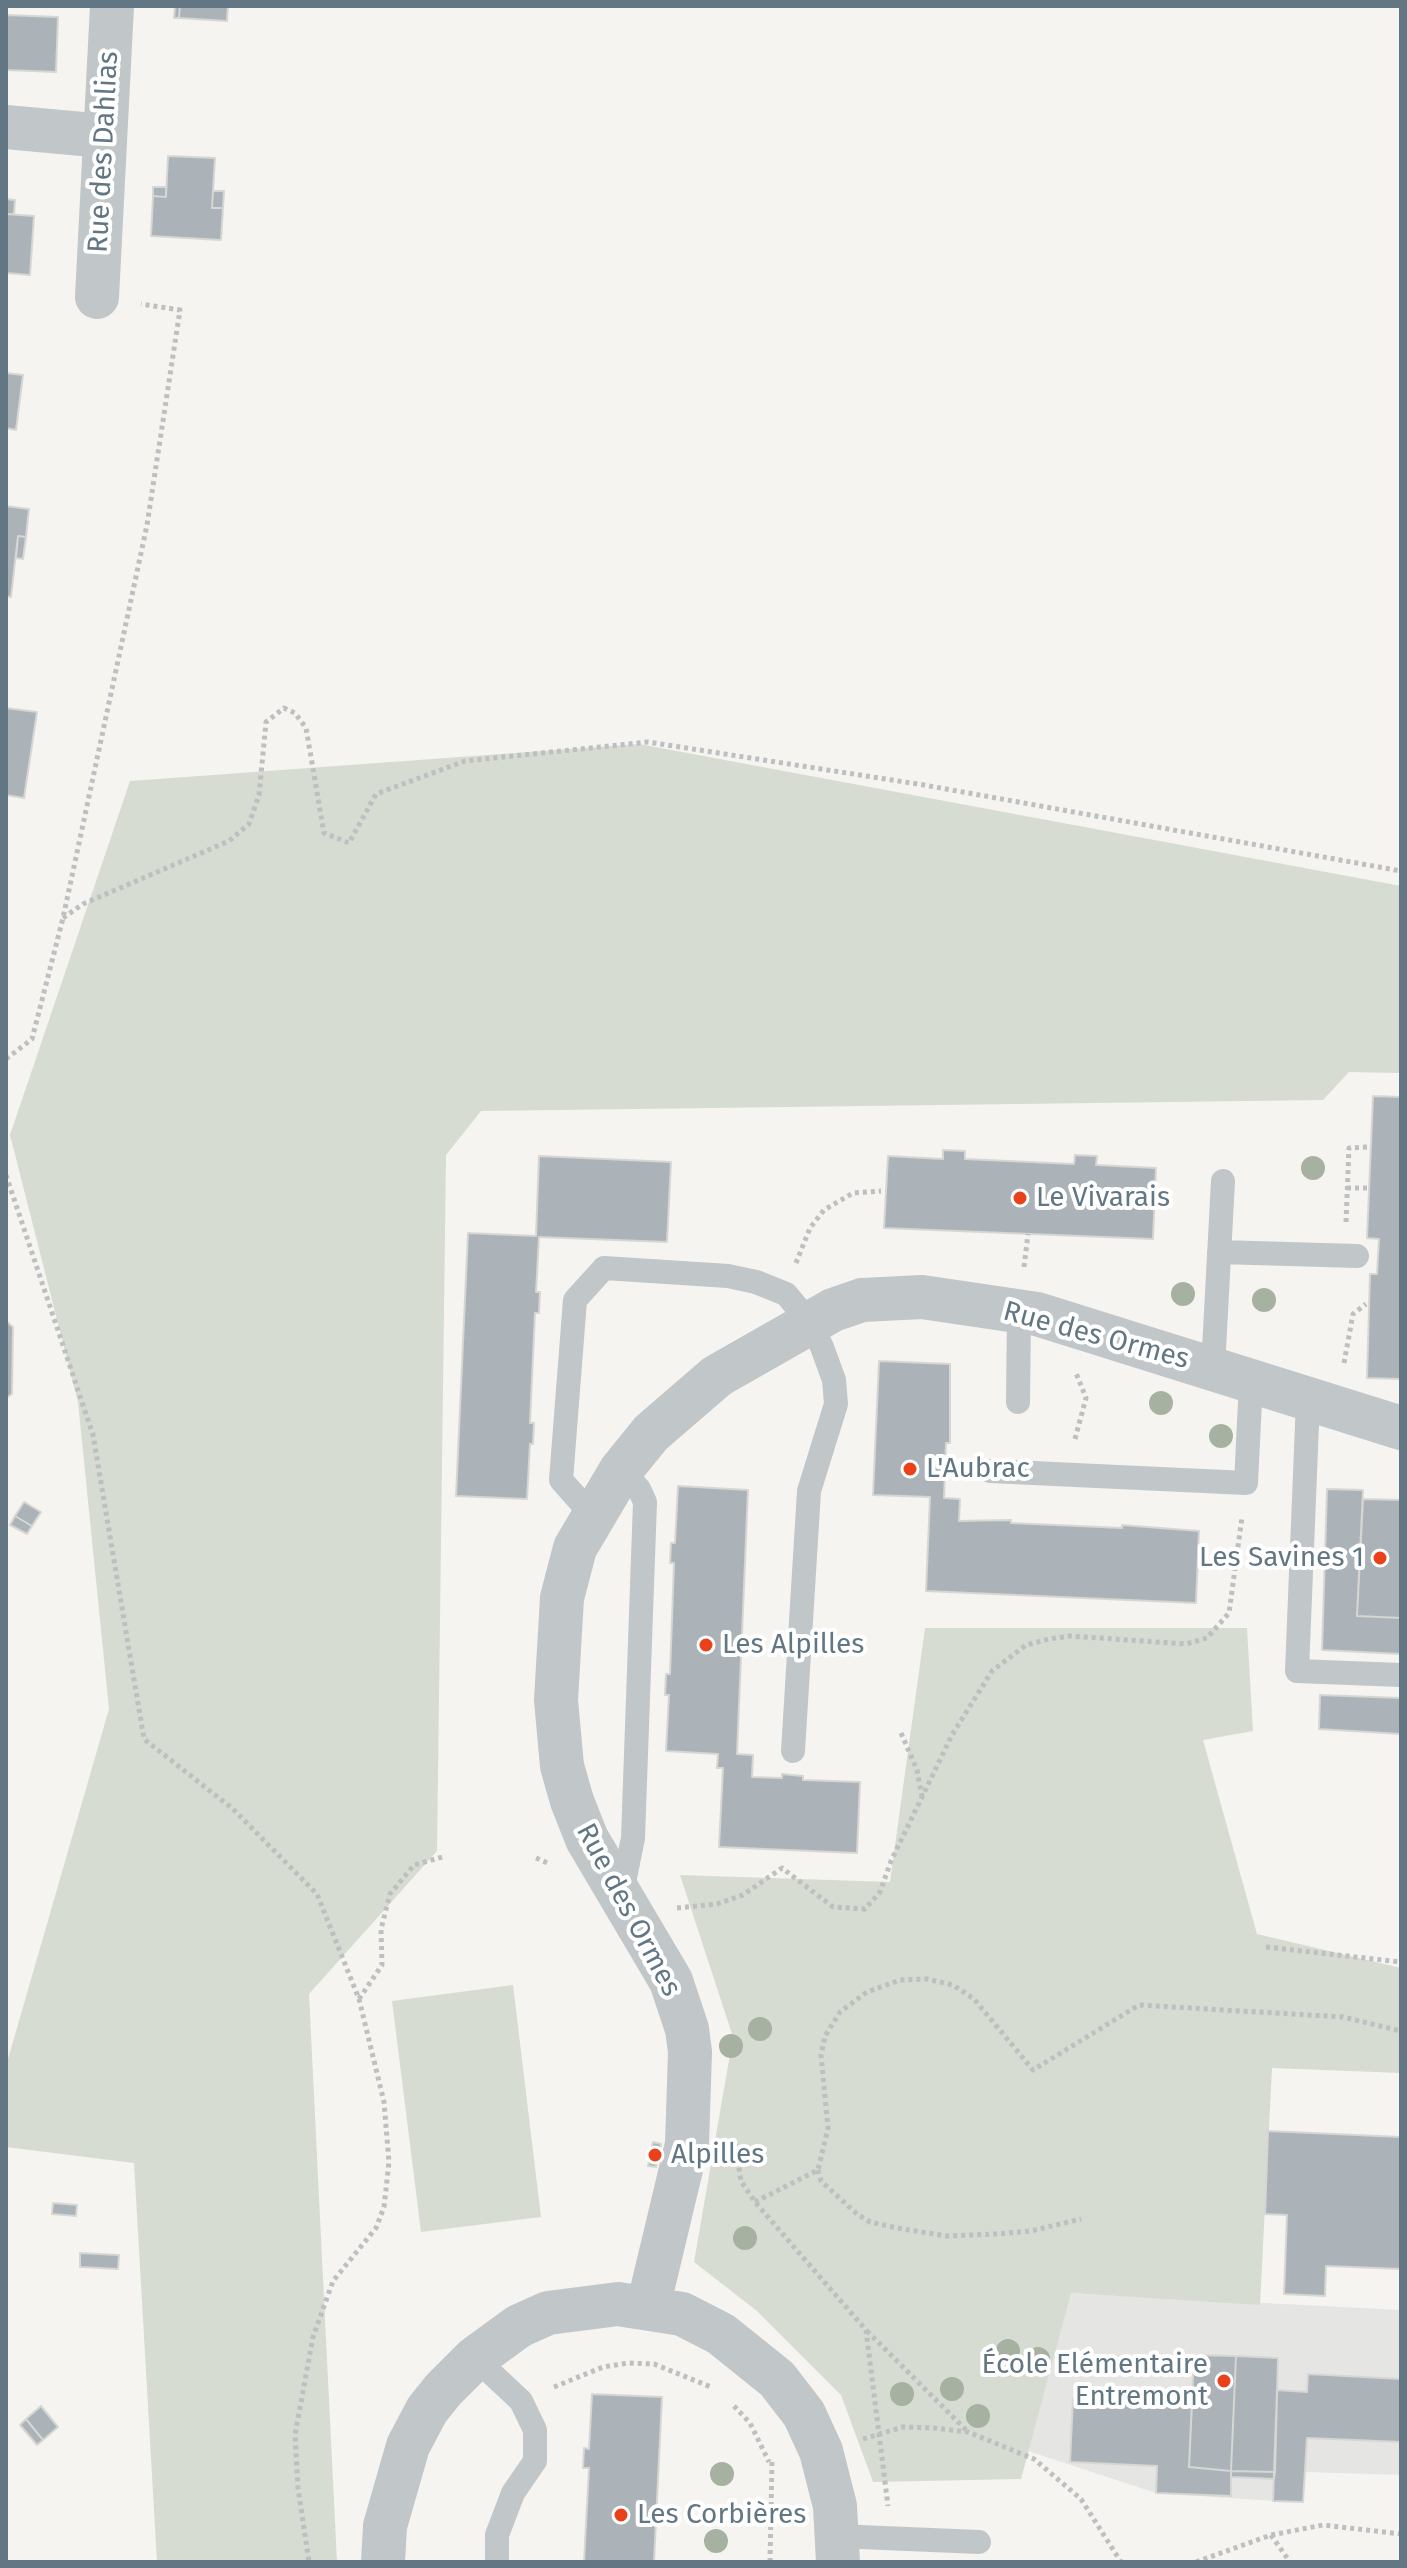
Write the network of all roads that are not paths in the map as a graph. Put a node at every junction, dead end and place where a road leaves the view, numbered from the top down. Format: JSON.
{"nodes":[{"id":1,"x":112,"y":6,"type":"edge"},
{"id":2,"x":6,"y":127,"type":"edge"},
{"id":3,"x":104,"y":136,"type":"junction"},
{"id":4,"x":97,"y":297,"type":"road end"},
{"id":5,"x":1223,"y":1181,"type":"dead end"},
{"id":6,"x":1219,"y":1252,"type":"junction"},
{"id":7,"x":1351,"y":1256,"type":"road end"},
{"id":8,"x":798,"y":1309,"type":"junction"},
{"id":9,"x":1019,"y":1312,"type":"junction"},
{"id":10,"x":1232,"y":1374,"type":"junction"},
{"id":11,"x":1018,"y":1402,"type":"dead end"},
{"id":12,"x":1322,"y":1405,"type":"junction"},
{"id":13,"x":1401,"y":1428,"type":"edge"},
{"id":14,"x":621,"y":1470,"type":"junction"},
{"id":15,"x":990,"y":1471,"type":"dead end"},
{"id":16,"x":593,"y":1516,"type":"junction"},
{"id":17,"x":1401,"y":1675,"type":"edge"},
{"id":18,"x":793,"y":1751,"type":"dead end"},
{"id":19,"x":631,"y":1908,"type":"junction"},
{"id":20,"x":648,"y":2307,"type":"junction"},
{"id":21,"x":475,"y":2358,"type":"junction"},
{"id":22,"x":979,"y":2542,"type":"dead end"},
{"id":23,"x":837,"y":2549,"type":"edge"},
{"id":24,"x":383,"y":2562,"type":"edge"},
{"id":25,"x":497,"y":2562,"type":"edge"}],
"edges":[{"from":1,"to":3,"type":"street","name":"Rue des Dahlias"},
{"from":2,"to":3,"type":"street"},
{"from":3,"to":4,"type":"street","name":"Rue des Dahlias"},
{"from":5,"to":6,"type":"lane"},
{"from":6,"to":7,"type":"lane"},
{"from":6,"to":10,"type":"lane"},
{"from":8,"to":9,"type":"street","name":"Rue des Ormes"},
{"from":8,"to":14,"type":"street","name":"Rue des Ormes"},
{"from":8,"to":16,"type":"lane"},
{"from":8,"to":18,"type":"lane"},
{"from":9,"to":10,"type":"street","name":"Rue des Ormes"},
{"from":9,"to":11,"type":"lane"},
{"from":10,"to":12,"type":"street","name":"Rue des Ormes"},
{"from":10,"to":15,"type":"lane"},
{"from":12,"to":13,"type":"street","name":"Rue des Ormes"},
{"from":12,"to":17,"type":"lane"},
{"from":14,"to":16,"type":"street","name":"Rue des Ormes"},
{"from":14,"to":19,"type":"lane"},
{"from":16,"to":19,"type":"street","name":"Rue des Ormes"},
{"from":19,"to":20,"type":"street","name":"Rue des Ormes"},
{"from":20,"to":21,"type":"street"},
{"from":20,"to":23,"type":"street"},
{"from":21,"to":24,"type":"street"},
{"from":21,"to":25,"type":"lane"},
{"from":22,"to":23,"type":"lane"}]}
